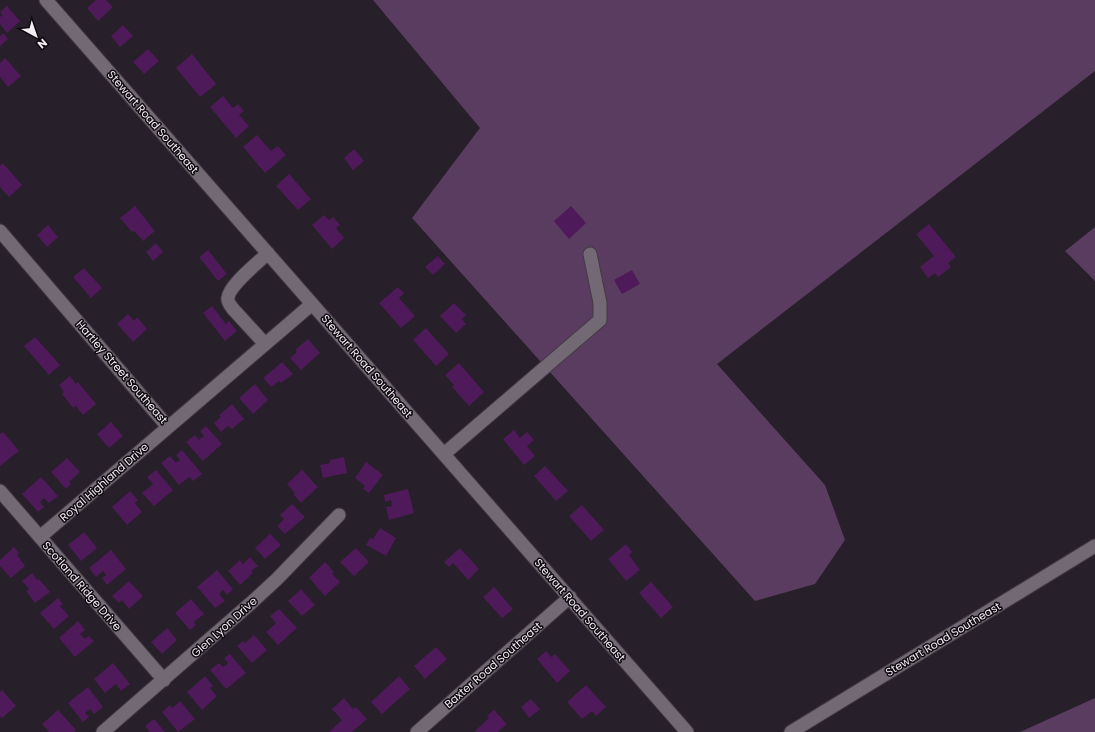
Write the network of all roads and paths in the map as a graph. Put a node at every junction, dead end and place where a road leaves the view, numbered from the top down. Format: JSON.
{"nodes":[{"id":1,"x":46,"y":0,"type":"edge"},
{"id":2,"x":0,"y":230,"type":"edge"},
{"id":3,"x":268,"y":254,"type":"junction"},
{"id":4,"x":590,"y":254,"type":"dead end"},
{"id":5,"x":312,"y":304,"type":"junction"},
{"id":6,"x":265,"y":344,"type":"junction"},
{"id":7,"x":168,"y":427,"type":"junction"},
{"id":8,"x":444,"y":454,"type":"junction"},
{"id":9,"x":0,"y":491,"type":"edge"},
{"id":10,"x":339,"y":515,"type":"dead end"},
{"id":11,"x":40,"y":537,"type":"junction"},
{"id":12,"x":1095,"y":546,"type":"edge"},
{"id":13,"x":570,"y":597,"type":"junction"},
{"id":14,"x":164,"y":680,"type":"junction"},
{"id":15,"x":103,"y":732,"type":"edge"},
{"id":16,"x":416,"y":732,"type":"edge"},
{"id":17,"x":687,"y":732,"type":"edge"},
{"id":18,"x":790,"y":732,"type":"edge"}],
"edges":[{"from":1,"to":3,"type":"street","name":"Stewart Road Southeast"},
{"from":2,"to":7,"type":"street","name":"Hartley Street Southeast"},
{"from":3,"to":5,"type":"street","name":"Stewart Road Southeast"},
{"from":3,"to":6,"type":"street"},
{"from":4,"to":8,"type":"street"},
{"from":5,"to":6,"type":"street","name":"Hartley Street Southeast"},
{"from":5,"to":8,"type":"street","name":"Stewart Road Southeast"},
{"from":6,"to":7,"type":"street","name":"Hartley Street Southeast"},
{"from":7,"to":11,"type":"street","name":"Royal Highland Drive"},
{"from":8,"to":13,"type":"street","name":"Stewart Road Southeast"},
{"from":9,"to":11,"type":"street","name":"Scotland Ridge Drive"},
{"from":10,"to":14,"type":"street","name":"Glen Lyon Drive"},
{"from":11,"to":14,"type":"street","name":"Scotland Ridge Drive"},
{"from":12,"to":18,"type":"street","name":"Stewart Road Southeast"},
{"from":13,"to":16,"type":"street","name":"Baxter Road Southeast"},
{"from":13,"to":17,"type":"street","name":"Stewart Road Southeast"},
{"from":14,"to":15,"type":"street","name":"Glen Lyon Drive"}]}
